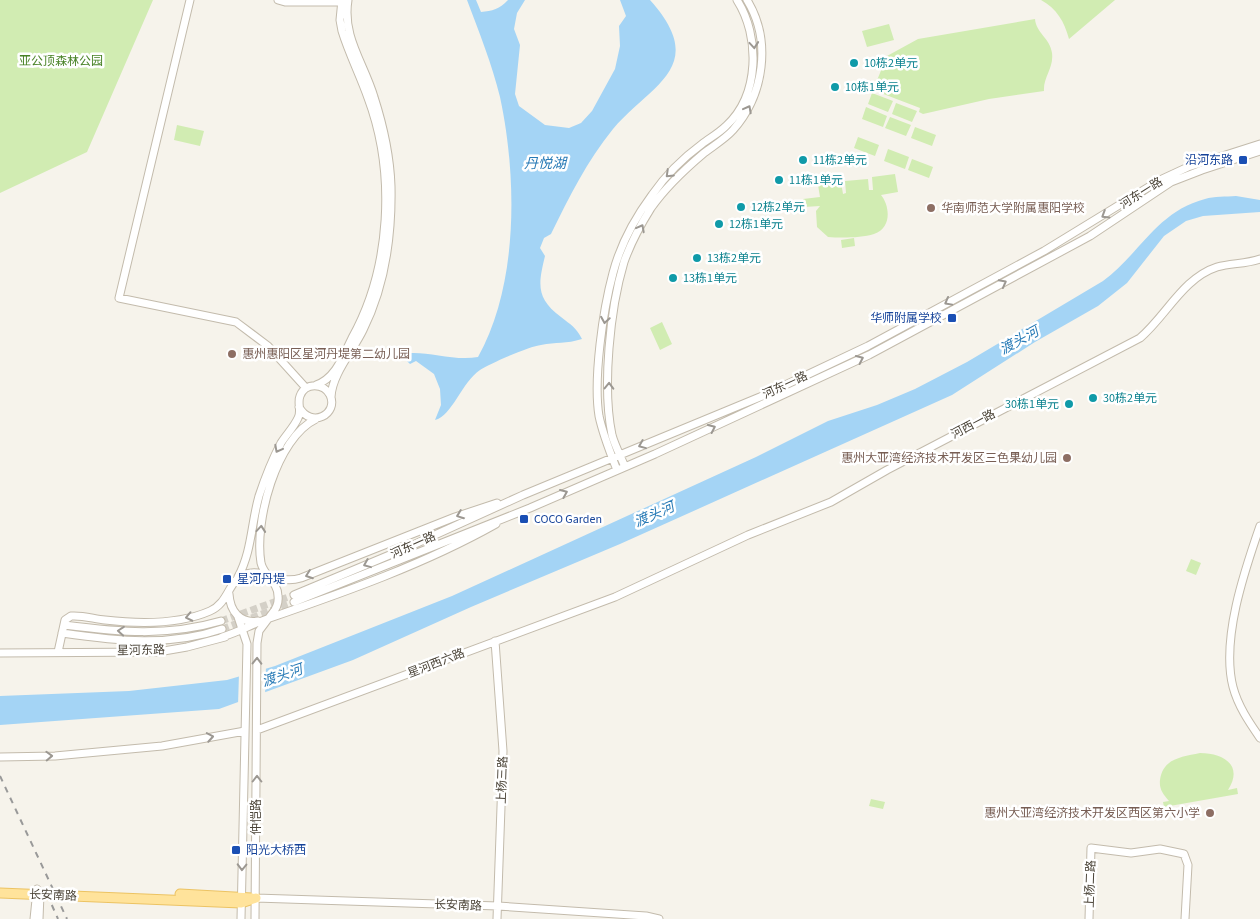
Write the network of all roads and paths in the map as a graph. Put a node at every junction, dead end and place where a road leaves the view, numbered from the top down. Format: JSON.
{"nodes":[{"id":1,"x":190,"y":0,"type":"edge"},
{"id":2,"x":278,"y":0,"type":"edge"},
{"id":3,"x":737,"y":0,"type":"edge"},
{"id":4,"x":747,"y":0,"type":"edge"},
{"id":5,"x":345,"y":1,"type":"edge"},
{"id":6,"x":1260,"y":144,"type":"edge"},
{"id":7,"x":1260,"y":151,"type":"edge"},
{"id":8,"x":1260,"y":259,"type":"edge"},
{"id":9,"x":316,"y":385,"type":"junction"},
{"id":10,"x":306,"y":388,"type":"junction"},
{"id":11,"x":331,"y":398,"type":"junction"},
{"id":12,"x":300,"y":407,"type":"junction"},
{"id":13,"x":316,"y":418,"type":"junction"},
{"id":14,"x":620,"y":454,"type":"junction"},
{"id":15,"x":612,"y":457,"type":"junction"},
{"id":16,"x":625,"y":467,"type":"junction"},
{"id":17,"x":617,"y":470,"type":"junction"},
{"id":18,"x":523,"y":495,"type":"junction"},
{"id":19,"x":519,"y":512,"type":"junction"},
{"id":20,"x":1260,"y":526,"type":"edge"},
{"id":21,"x":267,"y":576,"type":"junction"},
{"id":22,"x":237,"y":578,"type":"junction"},
{"id":23,"x":229,"y":594,"type":"junction"},
{"id":24,"x":616,"y":597,"type":"joint"},
{"id":25,"x":238,"y":616,"type":"junction"},
{"id":26,"x":265,"y":620,"type":"junction"},
{"id":27,"x":64,"y":624,"type":"junction"},
{"id":28,"x":244,"y":630,"type":"junction"},
{"id":29,"x":62,"y":633,"type":"junction"},
{"id":30,"x":222,"y":637,"type":"junction"},
{"id":31,"x":495,"y":641,"type":"junction"},
{"id":32,"x":247,"y":645,"type":"junction"},
{"id":33,"x":58,"y":652,"type":"junction"},
{"id":34,"x":0,"y":653,"type":"edge"},
{"id":35,"x":257,"y":730,"type":"junction"},
{"id":36,"x":245,"y":731,"type":"junction"},
{"id":37,"x":1260,"y":738,"type":"edge"},
{"id":38,"x":0,"y":757,"type":"edge"},
{"id":39,"x":0,"y":887,"type":"edge"},
{"id":40,"x":37,"y":892,"type":"junction"},
{"id":41,"x":0,"y":893,"type":"edge"},
{"id":42,"x":256,"y":898,"type":"junction"},
{"id":43,"x":241,"y":899,"type":"junction"},
{"id":44,"x":498,"y":906,"type":"junction"},
{"id":45,"x":34,"y":919,"type":"edge"},
{"id":46,"x":39,"y":919,"type":"edge"},
{"id":47,"x":241,"y":919,"type":"edge"},
{"id":48,"x":255,"y":919,"type":"edge"},
{"id":49,"x":497,"y":919,"type":"edge"},
{"id":50,"x":659,"y":919,"type":"edge"},
{"id":51,"x":1089,"y":919,"type":"edge"},
{"id":52,"x":1185,"y":919,"type":"edge"}],
"edges":[{"from":1,"to":10,"type":"street"},
{"from":2,"to":5,"type":"street"},
{"from":3,"to":15,"type":"street","one_way":true},
{"from":14,"to":4,"type":"street","one_way":true},
{"from":5,"to":9,"type":"street"},
{"from":5,"to":11,"type":"street"},
{"from":6,"to":14,"type":"street","name":"河东一路","one_way":true},
{"from":16,"to":7,"type":"street","name":"河东一路","one_way":true},
{"from":8,"to":24,"type":"street","name":"河西一路"},
{"from":9,"to":10,"type":"street"},
{"from":9,"to":11,"type":"street"},
{"from":10,"to":12,"type":"street"},
{"from":11,"to":13,"type":"street"},
{"from":12,"to":13,"type":"street"},
{"from":12,"to":22,"type":"street","one_way":true},
{"from":21,"to":13,"type":"street","one_way":true},
{"from":14,"to":15,"type":"street","name":"河东一路"},
{"from":14,"to":16,"type":"street"},
{"from":15,"to":17,"type":"street"},
{"from":15,"to":18,"type":"street","name":"河东一路"},
{"from":16,"to":17,"type":"street","name":"河东一路"},
{"from":19,"to":17,"type":"street","name":"河东一路","one_way":true},
{"from":18,"to":19,"type":"street","name":"河东一路","one_way":true},
{"from":18,"to":21,"type":"street","one_way":true},
{"from":19,"to":26,"type":"street"},
{"from":20,"to":37,"type":"street"},
{"from":21,"to":22,"type":"street"},
{"from":21,"to":26,"type":"street"},
{"from":22,"to":23,"type":"street"},
{"from":23,"to":25,"type":"street"},
{"from":23,"to":27,"type":"street","one_way":true},
{"from":24,"to":31,"type":"street","name":"星河西六路"},
{"from":25,"to":26,"type":"street"},
{"from":25,"to":28,"type":"street"},
{"from":26,"to":28,"type":"street"},
{"from":35,"to":26,"type":"street","name":"仲恺路","one_way":true},
{"from":27,"to":29,"type":"street"},
{"from":29,"to":27,"type":"street","one_way":true},
{"from":28,"to":30,"type":"street"},
{"from":28,"to":32,"type":"street"},
{"from":29,"to":33,"type":"street"},
{"from":30,"to":32,"type":"street","name":"星河东路"},
{"from":30,"to":33,"type":"street","name":"星河东路"},
{"from":31,"to":35,"type":"street","name":"星河西六路"},
{"from":31,"to":44,"type":"street","name":"上杨三路"},
{"from":32,"to":36,"type":"street","name":"仲恺路"},
{"from":33,"to":34,"type":"street","name":"星河东路"},
{"from":42,"to":35,"type":"street","name":"仲恺路","one_way":true},
{"from":38,"to":36,"type":"street","one_way":true},
{"from":36,"to":43,"type":"street","name":"仲恺路","one_way":true},
{"from":39,"to":40,"type":"main road","name":"长安南路"},
{"from":40,"to":41,"type":"main road","name":"长安南路"},
{"from":40,"to":43,"type":"main road","name":"长安南路"},
{"from":40,"to":45,"type":"street"},
{"from":40,"to":46,"type":"street"},
{"from":42,"to":43,"type":"main road","name":"长安南路"},
{"from":42,"to":44,"type":"street","name":"长安南路"},
{"from":42,"to":48,"type":"street","name":"仲恺路"},
{"from":43,"to":47,"type":"street","name":"仲恺路"},
{"from":44,"to":49,"type":"street","name":"上杨三路"},
{"from":44,"to":50,"type":"street","name":"长安南路"},
{"from":51,"to":52,"type":"street","name":"上杨二路"}]}
